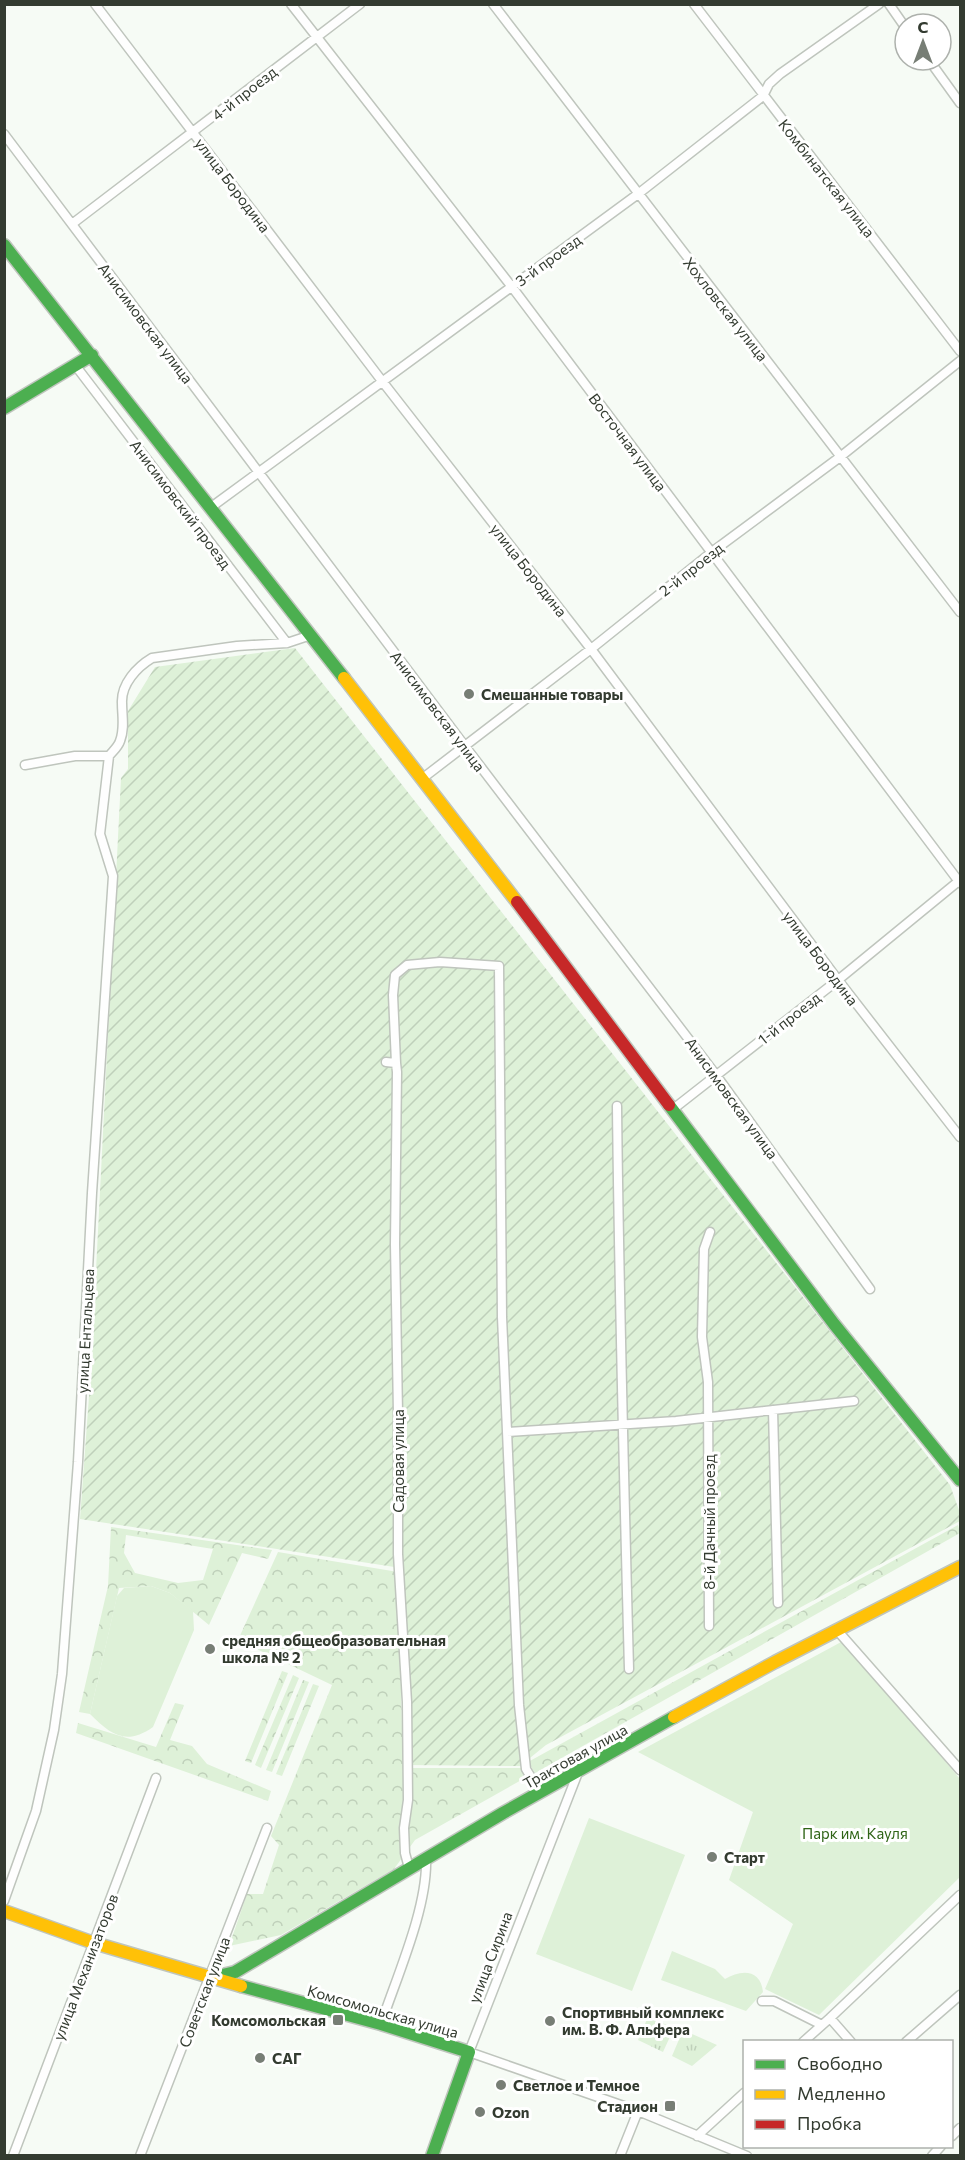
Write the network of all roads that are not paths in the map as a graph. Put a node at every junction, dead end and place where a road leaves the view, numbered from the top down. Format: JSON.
{"nodes":[{"id":1,"x":95,"y":4,"type":"edge"},
{"id":2,"x":291,"y":4,"type":"edge"},
{"id":3,"x":360,"y":4,"type":"edge"},
{"id":4,"x":493,"y":4,"type":"edge"},
{"id":5,"x":694,"y":4,"type":"edge"},
{"id":6,"x":879,"y":4,"type":"edge"},
{"id":7,"x":316,"y":37,"type":"junction"},
{"id":8,"x":938,"y":72,"type":"edge"},
{"id":9,"x":763,"y":96,"type":"junction"},
{"id":10,"x":960,"y":103,"type":"edge"},
{"id":11,"x":193,"y":132,"type":"junction"},
{"id":12,"x":4,"y":134,"type":"edge"},
{"id":13,"x":638,"y":194,"type":"junction"},
{"id":14,"x":72,"y":224,"type":"junction"},
{"id":15,"x":4,"y":245,"type":"edge"},
{"id":16,"x":512,"y":287,"type":"junction"},
{"id":17,"x":960,"y":351,"type":"edge"},
{"id":18,"x":92,"y":355,"type":"junction"},
{"id":19,"x":960,"y":361,"type":"edge"},
{"id":20,"x":75,"y":365,"type":"junction"},
{"id":21,"x":382,"y":381,"type":"junction"},
{"id":22,"x":4,"y":408,"type":"edge"},
{"id":23,"x":840,"y":457,"type":"junction"},
{"id":24,"x":258,"y":472,"type":"junction"},
{"id":25,"x":210,"y":508,"type":"junction"},
{"id":26,"x":712,"y":552,"type":"junction"},
{"id":27,"x":960,"y":612,"type":"edge"},
{"id":28,"x":312,"y":635,"type":"junction"},
{"id":29,"x":287,"y":643,"type":"junction"},
{"id":30,"x":591,"y":649,"type":"junction"},
{"id":31,"x":464,"y":745,"type":"junction"},
{"id":32,"x":109,"y":756,"type":"junction"},
{"id":33,"x":25,"y":765,"type":"dead end"},
{"id":34,"x":423,"y":778,"type":"junction"},
{"id":35,"x":960,"y":881,"type":"edge"},
{"id":36,"x":838,"y":980,"type":"junction"},
{"id":37,"x":386,"y":1062,"type":"dead end"},
{"id":38,"x":396,"y":1063,"type":"junction"},
{"id":39,"x":716,"y":1076,"type":"junction"},
{"id":40,"x":617,"y":1106,"type":"dead end"},
{"id":41,"x":672,"y":1110,"type":"junction"},
{"id":42,"x":960,"y":1137,"type":"edge"},
{"id":43,"x":710,"y":1232,"type":"dead end"},
{"id":44,"x":870,"y":1289,"type":"dead end"},
{"id":45,"x":855,"y":1401,"type":"dead end"},
{"id":46,"x":773,"y":1410,"type":"junction"},
{"id":47,"x":708,"y":1417,"type":"junction"},
{"id":48,"x":623,"y":1425,"type":"junction"},
{"id":49,"x":507,"y":1432,"type":"junction"},
{"id":50,"x":960,"y":1480,"type":"edge"},
{"id":51,"x":960,"y":1568,"type":"edge"},
{"id":52,"x":778,"y":1603,"type":"dead end"},
{"id":53,"x":709,"y":1626,"type":"dead end"},
{"id":54,"x":836,"y":1629,"type":"junction"},
{"id":55,"x":629,"y":1669,"type":"dead end"},
{"id":56,"x":579,"y":1770,"type":"junction"},
{"id":57,"x":960,"y":1770,"type":"edge"},
{"id":58,"x":156,"y":1778,"type":"dead end"},
{"id":59,"x":540,"y":1792,"type":"junction"},
{"id":60,"x":267,"y":1828,"type":"dead end"},
{"id":61,"x":426,"y":1858,"type":"junction"},
{"id":62,"x":409,"y":1868,"type":"junction"},
{"id":63,"x":960,"y":1895,"type":"edge"},
{"id":64,"x":4,"y":1901,"type":"edge"},
{"id":65,"x":4,"y":1911,"type":"edge"},
{"id":66,"x":94,"y":1943,"type":"junction"},
{"id":67,"x":210,"y":1978,"type":"junction"},
{"id":68,"x":960,"y":1995,"type":"edge"},
{"id":69,"x":762,"y":2001,"type":"dead end"},
{"id":70,"x":830,"y":2018,"type":"junction"},
{"id":71,"x":381,"y":2024,"type":"junction"},
{"id":72,"x":822,"y":2025,"type":"junction"},
{"id":73,"x":805,"y":2040,"type":"edge"},
{"id":74,"x":849,"y":2040,"type":"edge"},
{"id":75,"x":908,"y":2040,"type":"edge"},
{"id":76,"x":469,"y":2052,"type":"junction"},
{"id":77,"x":743,"y":2093,"type":"edge"},
{"id":78,"x":638,"y":2111,"type":"junction"},
{"id":79,"x":697,"y":2136,"type":"junction"},
{"id":80,"x":13,"y":2156,"type":"edge"},
{"id":81,"x":140,"y":2156,"type":"edge"},
{"id":82,"x":432,"y":2156,"type":"edge"},
{"id":83,"x":620,"y":2156,"type":"edge"},
{"id":84,"x":747,"y":2156,"type":"edge"}],
"edges":[{"from":1,"to":11,"type":"street","name":"улица Бородина"},
{"from":2,"to":7,"type":"street","name":"Восточная улица"},
{"from":3,"to":7,"type":"street","name":"4-й проезд"},
{"from":4,"to":13,"type":"street","name":"Хохловская улица"},
{"from":5,"to":9,"type":"street","name":"Комбинатская улица"},
{"from":6,"to":9,"type":"street","name":"3-й проезд"},
{"from":7,"to":11,"type":"street","name":"4-й проезд"},
{"from":7,"to":16,"type":"street","name":"Восточная улица"},
{"from":8,"to":10,"type":"street"},
{"from":9,"to":13,"type":"street","name":"3-й проезд"},
{"from":9,"to":17,"type":"street","name":"Комбинатская улица"},
{"from":11,"to":14,"type":"street","name":"4-й проезд"},
{"from":11,"to":21,"type":"street","name":"улица Бородина"},
{"from":12,"to":14,"type":"street","name":"Анисимовская улица"},
{"from":13,"to":16,"type":"street","name":"3-й проезд"},
{"from":13,"to":23,"type":"street","name":"Хохловская улица"},
{"from":14,"to":24,"type":"street","name":"Анисимовская улица"},
{"from":15,"to":18,"type":"street"},
{"from":16,"to":21,"type":"street","name":"3-й проезд"},
{"from":16,"to":26,"type":"street","name":"Восточная улица"},
{"from":18,"to":20,"type":"street"},
{"from":18,"to":25,"type":"street"},
{"from":19,"to":23,"type":"street","name":"2-й проезд"},
{"from":20,"to":22,"type":"street"},
{"from":20,"to":29,"type":"street","name":"Анисимовский проезд"},
{"from":21,"to":24,"type":"street","name":"3-й проезд"},
{"from":21,"to":30,"type":"street","name":"улица Бородина"},
{"from":23,"to":26,"type":"street","name":"2-й проезд"},
{"from":23,"to":27,"type":"street","name":"Хохловская улица"},
{"from":24,"to":25,"type":"street","name":"3-й проезд"},
{"from":24,"to":31,"type":"street","name":"Анисимовская улица"},
{"from":25,"to":28,"type":"street"},
{"from":26,"to":30,"type":"street","name":"2-й проезд"},
{"from":26,"to":35,"type":"street","name":"Восточная улица"},
{"from":28,"to":29,"type":"street"},
{"from":28,"to":34,"type":"street"},
{"from":29,"to":32,"type":"street"},
{"from":30,"to":31,"type":"street","name":"2-й проезд"},
{"from":30,"to":36,"type":"street","name":"улица Бородина"},
{"from":31,"to":34,"type":"street","name":"2-й проезд"},
{"from":31,"to":39,"type":"street","name":"Анисимовская улица"},
{"from":32,"to":33,"type":"street"},
{"from":32,"to":64,"type":"street","name":"улица Ентальцева"},
{"from":34,"to":41,"type":"street"},
{"from":35,"to":36,"type":"street","name":"1-й проезд"},
{"from":36,"to":39,"type":"street","name":"1-й проезд"},
{"from":36,"to":42,"type":"street","name":"улица Бородина"},
{"from":37,"to":38,"type":"street"},
{"from":38,"to":49,"type":"street","name":"Садовая улица"},
{"from":38,"to":62,"type":"street","name":"Садовая улица"},
{"from":39,"to":41,"type":"street","name":"1-й проезд"},
{"from":39,"to":44,"type":"street","name":"Анисимовская улица"},
{"from":40,"to":48,"type":"street"},
{"from":41,"to":50,"type":"street"},
{"from":43,"to":47,"type":"street","name":"8-й Дачный проезд"},
{"from":45,"to":46,"type":"street"},
{"from":46,"to":47,"type":"street"},
{"from":46,"to":52,"type":"street"},
{"from":47,"to":48,"type":"street"},
{"from":47,"to":53,"type":"street","name":"8-й Дачный проезд"},
{"from":48,"to":49,"type":"street"},
{"from":48,"to":55,"type":"street"},
{"from":49,"to":59,"type":"street"},
{"from":51,"to":54,"type":"street","name":"Трактовая улица"},
{"from":54,"to":56,"type":"street","name":"Трактовая улица"},
{"from":54,"to":57,"type":"street"},
{"from":56,"to":59,"type":"street","name":"Трактовая улица"},
{"from":56,"to":76,"type":"street","name":"улица Сирина"},
{"from":58,"to":66,"type":"street","name":"улица Механизаторов"},
{"from":59,"to":61,"type":"street","name":"Трактовая улица"},
{"from":60,"to":67,"type":"street","name":"Советская улица"},
{"from":61,"to":62,"type":"street","name":"Трактовая улица"},
{"from":61,"to":71,"type":"street"},
{"from":62,"to":67,"type":"street","name":"Трактовая улица"},
{"from":63,"to":70,"type":"street"},
{"from":65,"to":66,"type":"street","name":"Комсомольская улица"},
{"from":66,"to":67,"type":"street","name":"Комсомольская улица"},
{"from":66,"to":80,"type":"street","name":"улица Механизаторов"},
{"from":67,"to":71,"type":"street","name":"Комсомольская улица"},
{"from":67,"to":81,"type":"street","name":"Советская улица"},
{"from":68,"to":75,"type":"street"},
{"from":69,"to":72,"type":"street"},
{"from":70,"to":72,"type":"street"},
{"from":70,"to":74,"type":"street"},
{"from":71,"to":76,"type":"street","name":"Комсомольская улица"},
{"from":72,"to":73,"type":"street"},
{"from":76,"to":78,"type":"street","name":"Комсомольская улица"},
{"from":76,"to":82,"type":"street","name":"улица Сирина"},
{"from":77,"to":79,"type":"street"},
{"from":78,"to":79,"type":"street","name":"Комсомольская улица"},
{"from":78,"to":83,"type":"street"},
{"from":79,"to":84,"type":"street","name":"Комсомольская улица"}]}
